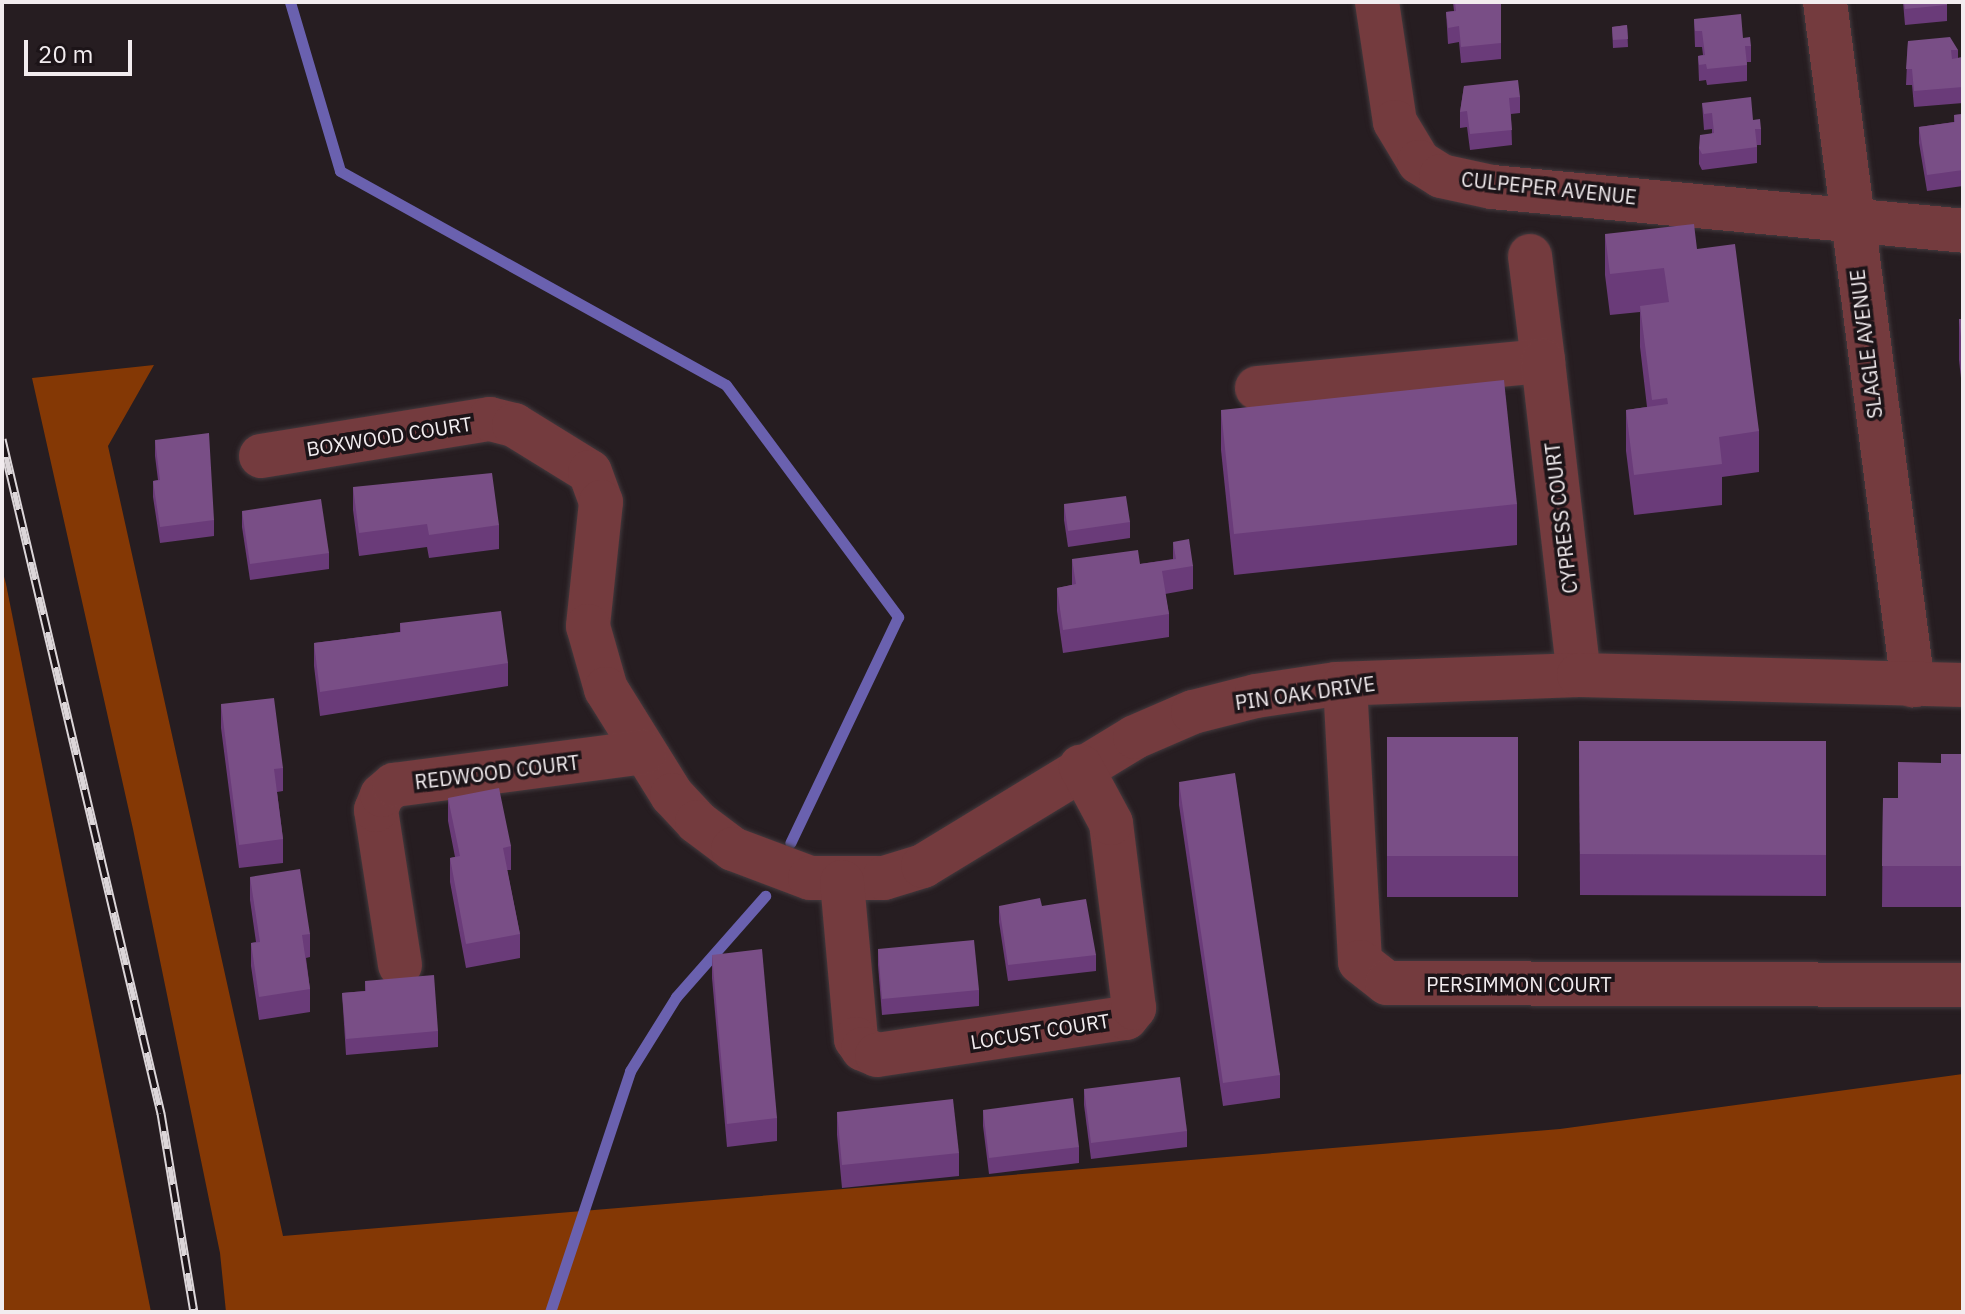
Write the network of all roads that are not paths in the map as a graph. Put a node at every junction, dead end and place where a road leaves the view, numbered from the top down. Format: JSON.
{"nodes":[{"id":1,"x":1377,"y":2,"type":"edge"},
{"id":2,"x":1825,"y":2,"type":"edge"},
{"id":3,"x":1851,"y":219,"type":"junction"},
{"id":4,"x":1963,"y":231,"type":"edge"},
{"id":5,"x":1530,"y":256,"type":"dead end"},
{"id":6,"x":1543,"y":361,"type":"junction"},
{"id":7,"x":1257,"y":388,"type":"dead end"},
{"id":8,"x":261,"y":456,"type":"dead end"},
{"id":9,"x":1579,"y":675,"type":"junction"},
{"id":10,"x":1345,"y":684,"type":"junction"},
{"id":11,"x":1913,"y":685,"type":"junction"},
{"id":12,"x":1963,"y":685,"type":"edge"},
{"id":13,"x":644,"y":752,"type":"junction"},
{"id":14,"x":1081,"y":767,"type":"junction"},
{"id":15,"x":842,"y":882,"type":"junction"},
{"id":16,"x":400,"y":965,"type":"dead end"},
{"id":17,"x":1963,"y":985,"type":"edge"}],
"edges":[{"from":1,"to":3,"type":"street","name":"CULPEPER AVENUE"},
{"from":2,"to":3,"type":"street","name":"SLAGLE AVENUE"},
{"from":3,"to":4,"type":"street","name":"CULPEPER AVENUE"},
{"from":3,"to":11,"type":"street","name":"SLAGLE AVENUE"},
{"from":5,"to":6,"type":"street","name":"CYPRESS COURT"},
{"from":6,"to":7,"type":"street"},
{"from":6,"to":9,"type":"street","name":"CYPRESS COURT"},
{"from":8,"to":13,"type":"street","name":"BOXWOOD COURT"},
{"from":9,"to":10,"type":"street","name":"PIN OAK DRIVE"},
{"from":9,"to":11,"type":"street","name":"PIN OAK DRIVE"},
{"from":10,"to":14,"type":"street","name":"PIN OAK DRIVE"},
{"from":10,"to":17,"type":"street","name":"PERSIMMON COURT"},
{"from":11,"to":12,"type":"street","name":"PIN OAK DRIVE"},
{"from":13,"to":15,"type":"street","name":"PIN OAK DRIVE"},
{"from":13,"to":16,"type":"street","name":"REDWOOD COURT"},
{"from":14,"to":15,"type":"street","name":"PIN OAK DRIVE"},
{"from":14,"to":15,"type":"street","name":"LOCUST COURT"}]}
